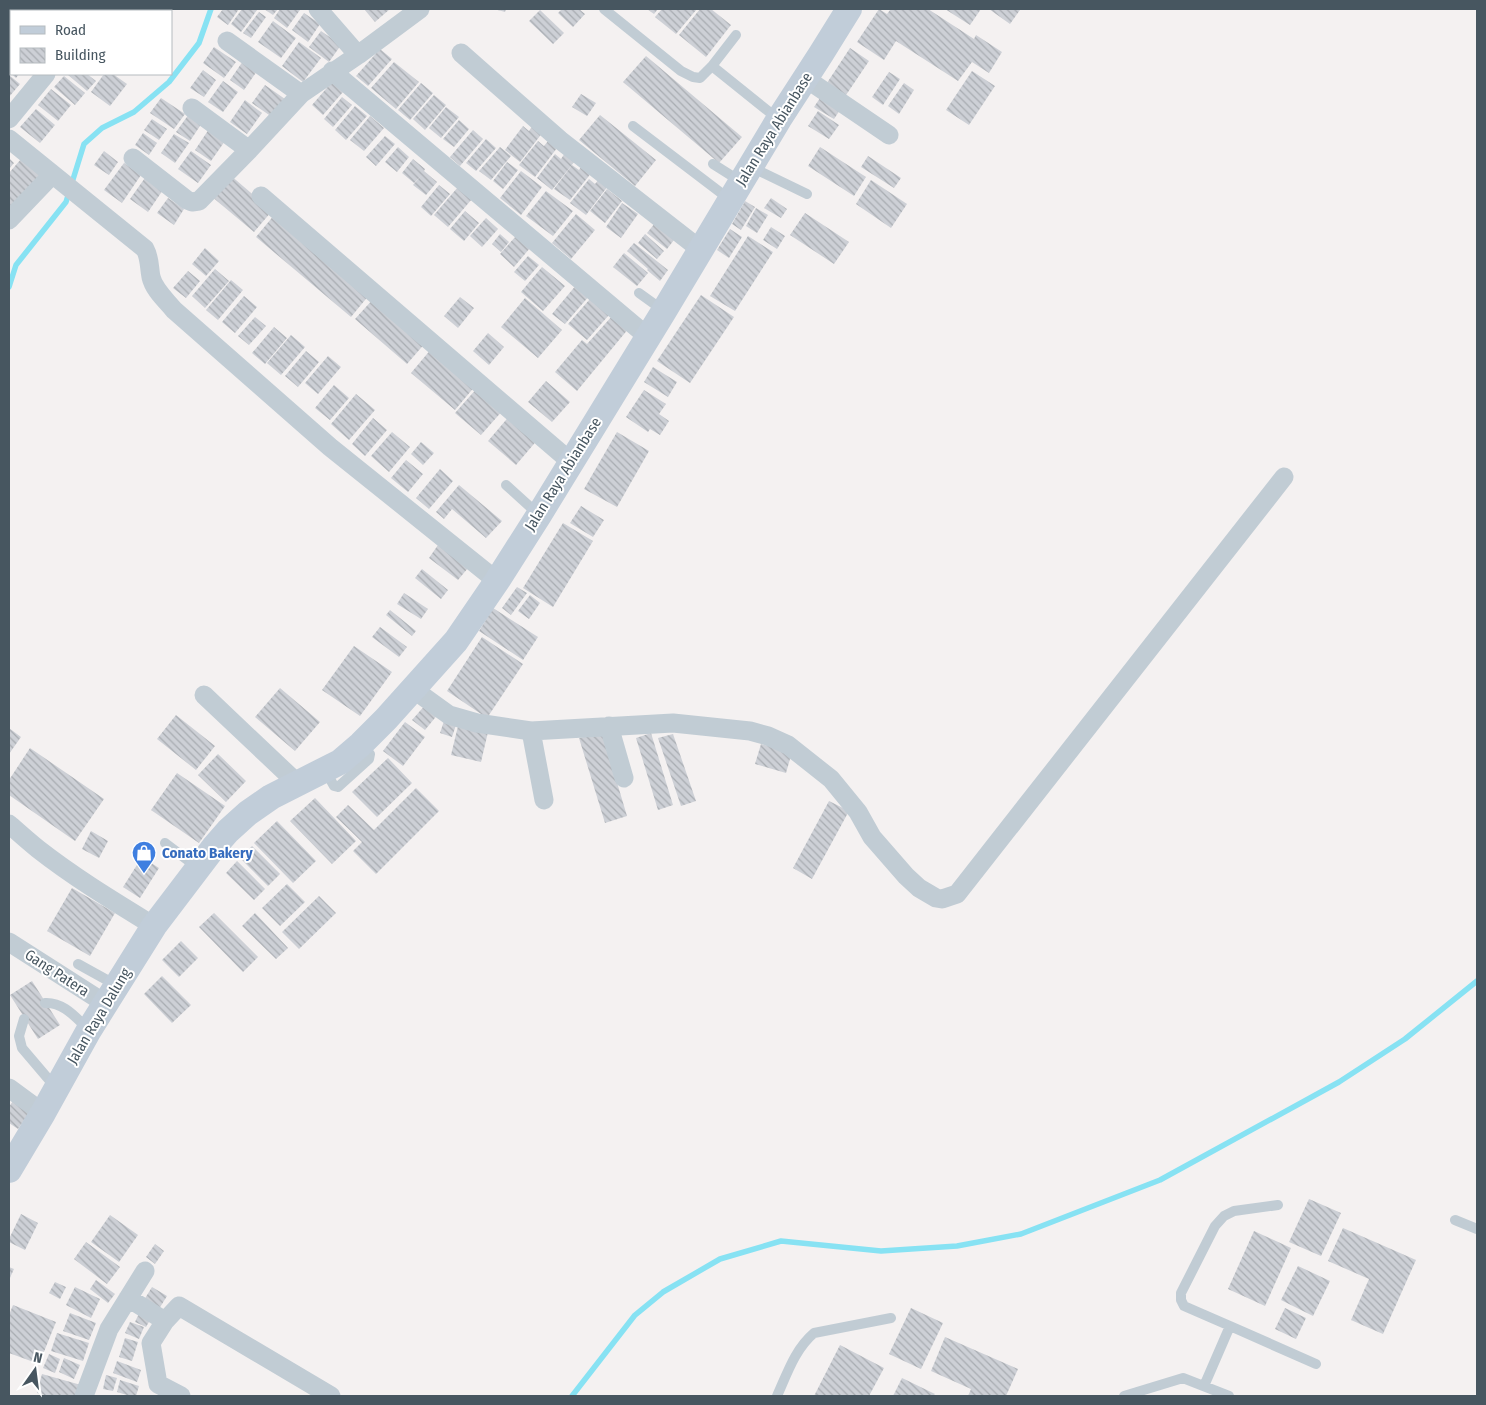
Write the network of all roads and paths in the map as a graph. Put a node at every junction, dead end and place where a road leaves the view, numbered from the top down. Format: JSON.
{"nodes":[{"id":1,"x":318,"y":9,"type":"edge"},
{"id":2,"x":420,"y":9,"type":"edge"},
{"id":3,"x":604,"y":9,"type":"edge"},
{"id":4,"x":849,"y":9,"type":"edge"},
{"id":5,"x":736,"y":35,"type":"dead end"},
{"id":6,"x":227,"y":41,"type":"dead end"},
{"id":7,"x":461,"y":53,"type":"dead end"},
{"id":8,"x":358,"y":55,"type":"junction"},
{"id":9,"x":712,"y":66,"type":"junction"},
{"id":10,"x":332,"y":71,"type":"junction"},
{"id":11,"x":45,"y":75,"type":"edge"},
{"id":12,"x":806,"y":78,"type":"junction"},
{"id":13,"x":301,"y":94,"type":"junction"},
{"id":14,"x":192,"y":108,"type":"dead end"},
{"id":15,"x":9,"y":119,"type":"edge"},
{"id":16,"x":779,"y":119,"type":"junction"},
{"id":17,"x":634,"y":126,"type":"dead end"},
{"id":18,"x":889,"y":135,"type":"dead end"},
{"id":19,"x":9,"y":139,"type":"edge"},
{"id":20,"x":249,"y":150,"type":"junction"},
{"id":21,"x":133,"y":158,"type":"dead end"},
{"id":22,"x":713,"y":164,"type":"dead end"},
{"id":23,"x":55,"y":177,"type":"junction"},
{"id":24,"x":740,"y":182,"type":"junction"},
{"id":25,"x":807,"y":194,"type":"dead end"},
{"id":26,"x":261,"y":196,"type":"dead end"},
{"id":27,"x":9,"y":220,"type":"edge"},
{"id":28,"x":700,"y":250,"type":"junction"},
{"id":29,"x":639,"y":294,"type":"dead end"},
{"id":30,"x":664,"y":311,"type":"junction"},
{"id":31,"x":648,"y":337,"type":"junction"},
{"id":32,"x":571,"y":462,"type":"junction"},
{"id":33,"x":1284,"y":477,"type":"dead end"},
{"id":34,"x":506,"y":485,"type":"dead end"},
{"id":35,"x":539,"y":515,"type":"junction"},
{"id":36,"x":497,"y":581,"type":"junction"},
{"id":37,"x":413,"y":689,"type":"junction"},
{"id":38,"x":204,"y":695,"type":"dead end"},
{"id":39,"x":608,"y":726,"type":"junction"},
{"id":40,"x":531,"y":731,"type":"junction"},
{"id":41,"x":624,"y":778,"type":"dead end"},
{"id":42,"x":297,"y":783,"type":"junction"},
{"id":43,"x":544,"y":800,"type":"dead end"},
{"id":44,"x":9,"y":824,"type":"edge"},
{"id":45,"x":165,"y":843,"type":"dead end"},
{"id":46,"x":198,"y":868,"type":"junction"},
{"id":47,"x":154,"y":926,"type":"junction"},
{"id":48,"x":9,"y":942,"type":"edge"},
{"id":49,"x":78,"y":964,"type":"dead end"},
{"id":50,"x":111,"y":995,"type":"junction"},
{"id":51,"x":45,"y":1003,"type":"dead end"},
{"id":52,"x":24,"y":1019,"type":"dead end"},
{"id":53,"x":89,"y":1030,"type":"junction"},
{"id":54,"x":9,"y":1088,"type":"edge"},
{"id":55,"x":57,"y":1089,"type":"junction"},
{"id":56,"x":44,"y":1113,"type":"junction"},
{"id":57,"x":9,"y":1170,"type":"edge"},
{"id":58,"x":1278,"y":1205,"type":"dead end"},
{"id":59,"x":1456,"y":1220,"type":"dead end"},
{"id":60,"x":1477,"y":1230,"type":"edge"},
{"id":61,"x":145,"y":1272,"type":"dead end"},
{"id":62,"x":128,"y":1298,"type":"junction"},
{"id":63,"x":891,"y":1318,"type":"dead end"},
{"id":64,"x":166,"y":1322,"type":"junction"},
{"id":65,"x":1230,"y":1326,"type":"junction"},
{"id":66,"x":1316,"y":1364,"type":"dead end"},
{"id":67,"x":1204,"y":1386,"type":"junction"},
{"id":68,"x":84,"y":1396,"type":"edge"},
{"id":69,"x":181,"y":1396,"type":"edge"},
{"id":70,"x":331,"y":1396,"type":"edge"},
{"id":71,"x":777,"y":1396,"type":"edge"},
{"id":72,"x":1124,"y":1396,"type":"edge"},
{"id":73,"x":1229,"y":1396,"type":"edge"}],
"edges":[{"from":1,"to":8,"type":"street"},
{"from":2,"to":8,"type":"street"},
{"from":3,"to":9,"type":"lane"},
{"from":4,"to":12,"type":"main road","name":"Jalan Raya Abianbase"},
{"from":5,"to":9,"type":"lane"},
{"from":6,"to":13,"type":"street"},
{"from":7,"to":28,"type":"street"},
{"from":8,"to":10,"type":"street"},
{"from":9,"to":16,"type":"lane"},
{"from":10,"to":13,"type":"street"},
{"from":10,"to":31,"type":"street"},
{"from":11,"to":15,"type":"street"},
{"from":12,"to":16,"type":"main road","name":"Jalan Raya Abianbase"},
{"from":12,"to":18,"type":"street"},
{"from":13,"to":20,"type":"street"},
{"from":14,"to":20,"type":"street"},
{"from":16,"to":24,"type":"main road","name":"Jalan Raya Abianbase"},
{"from":17,"to":24,"type":"lane"},
{"from":19,"to":23,"type":"street"},
{"from":20,"to":21,"type":"street"},
{"from":22,"to":24,"type":"lane"},
{"from":23,"to":27,"type":"street"},
{"from":23,"to":36,"type":"street"},
{"from":24,"to":25,"type":"lane"},
{"from":24,"to":28,"type":"main road","name":"Jalan Raya Abianbase"},
{"from":26,"to":32,"type":"street"},
{"from":28,"to":30,"type":"main road","name":"Jalan Raya Abianbase"},
{"from":29,"to":30,"type":"lane"},
{"from":30,"to":31,"type":"main road","name":"Jalan Raya Abianbase"},
{"from":31,"to":32,"type":"main road","name":"Jalan Raya Abianbase"},
{"from":32,"to":35,"type":"main road","name":"Jalan Raya Abianbase"},
{"from":33,"to":39,"type":"street"},
{"from":34,"to":35,"type":"lane"},
{"from":35,"to":36,"type":"main road","name":"Jalan Raya Abianbase"},
{"from":36,"to":37,"type":"main road","name":"Jalan Raya Abianbase"},
{"from":37,"to":40,"type":"street"},
{"from":37,"to":42,"type":"main road","name":"Jalan Raya Abianbase"},
{"from":38,"to":42,"type":"street"},
{"from":39,"to":40,"type":"street"},
{"from":39,"to":41,"type":"street"},
{"from":40,"to":43,"type":"street"},
{"from":42,"to":46,"type":"main road","name":"Jalan Raya Abianbase"},
{"from":44,"to":47,"type":"street"},
{"from":45,"to":46,"type":"lane"},
{"from":46,"to":47,"type":"main road","name":"Jalan Raya Dalung"},
{"from":47,"to":50,"type":"main road","name":"Jalan Raya Dalung"},
{"from":48,"to":50,"type":"street","name":"Gang Patera"},
{"from":49,"to":50,"type":"lane"},
{"from":50,"to":53,"type":"main road","name":"Jalan Raya Dalung"},
{"from":51,"to":53,"type":"lane"},
{"from":52,"to":55,"type":"lane"},
{"from":53,"to":55,"type":"main road","name":"Jalan Raya Dalung"},
{"from":54,"to":56,"type":"street"},
{"from":55,"to":56,"type":"main road","name":"Jalan Raya Dalung"},
{"from":56,"to":57,"type":"main road","name":"Jalan Raya Dalung"},
{"from":58,"to":65,"type":"lane"},
{"from":59,"to":60,"type":"lane"},
{"from":61,"to":62,"type":"street"},
{"from":62,"to":64,"type":"street"},
{"from":62,"to":68,"type":"street"},
{"from":63,"to":71,"type":"lane"},
{"from":64,"to":69,"type":"street"},
{"from":64,"to":70,"type":"street"},
{"from":65,"to":66,"type":"lane"},
{"from":65,"to":67,"type":"lane"},
{"from":67,"to":72,"type":"lane"},
{"from":67,"to":73,"type":"lane"}]}
